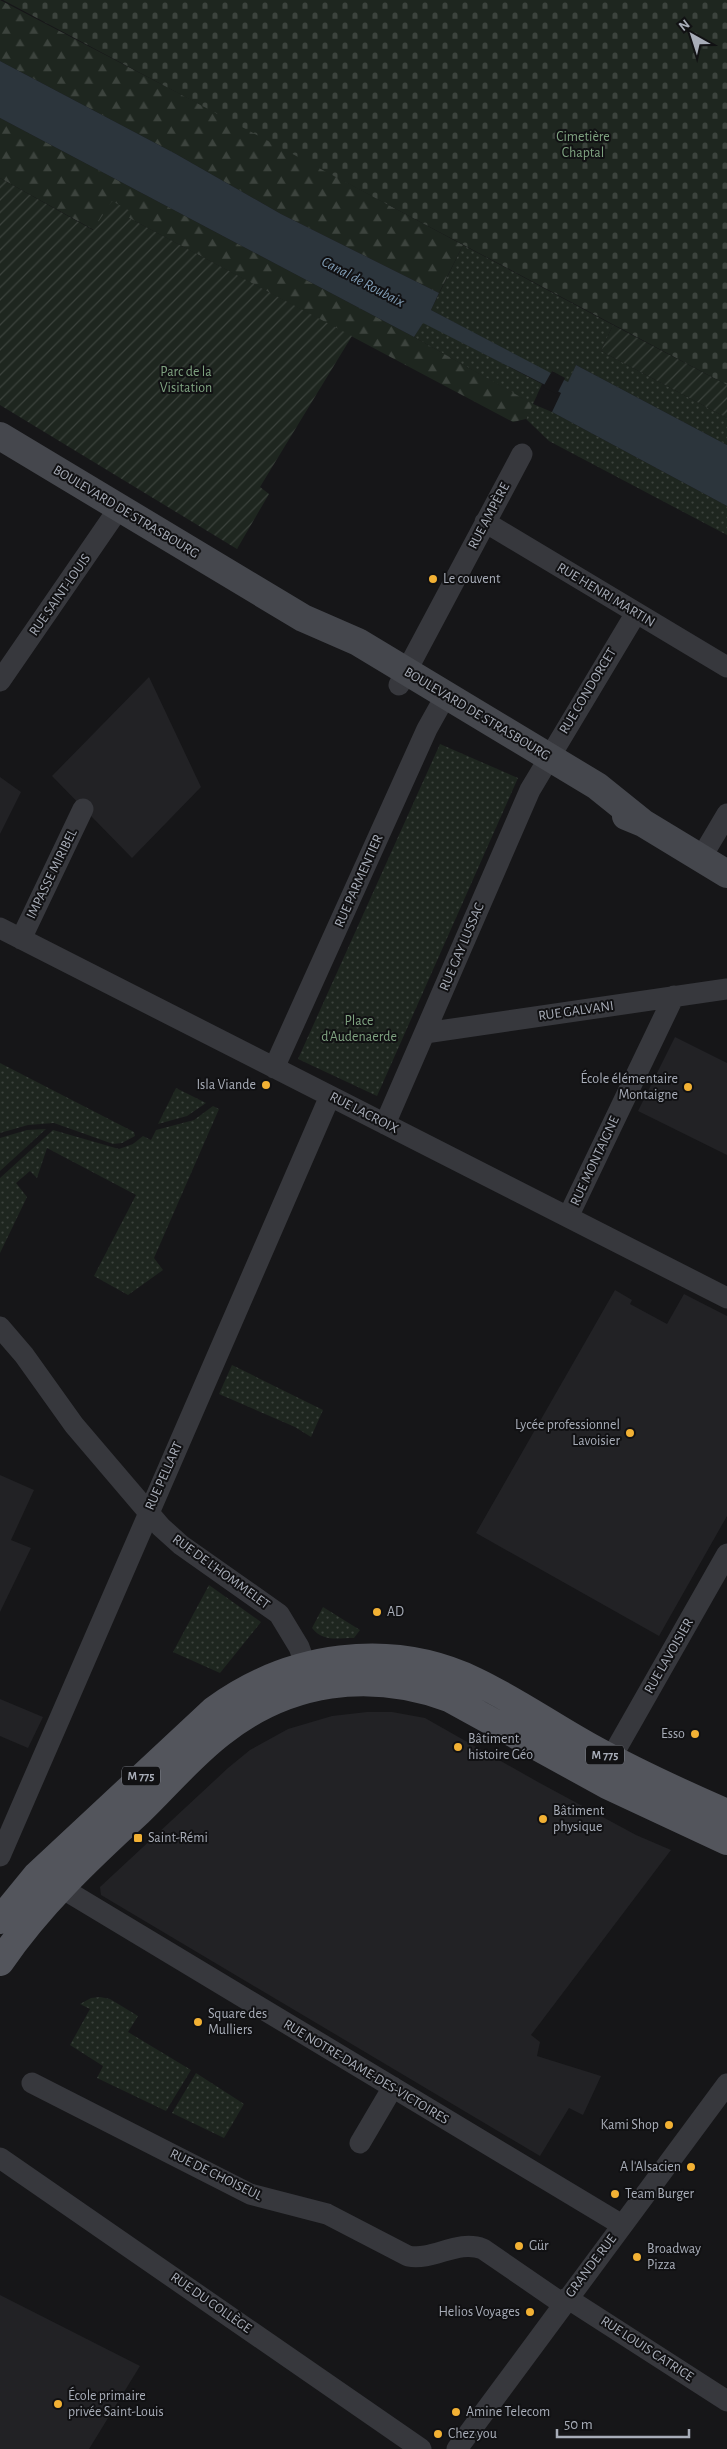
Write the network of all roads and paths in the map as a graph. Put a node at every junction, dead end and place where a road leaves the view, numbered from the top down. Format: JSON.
{"nodes":[{"id":1,"x":0,"y":436,"type":"edge"},
{"id":2,"x":522,"y":454,"type":"dead end"},
{"id":3,"x":119,"y":508,"type":"junction"},
{"id":4,"x":485,"y":522,"type":"junction"},
{"id":5,"x":636,"y":613,"type":"junction"},
{"id":6,"x":727,"y":667,"type":"edge"},
{"id":7,"x":403,"y":679,"type":"junction"},
{"id":8,"x":0,"y":681,"type":"edge"},
{"id":9,"x":442,"y":702,"type":"junction"},
{"id":10,"x":545,"y":764,"type":"junction"},
{"id":11,"x":84,"y":809,"type":"dead end"},
{"id":12,"x":727,"y":814,"type":"edge"},
{"id":13,"x":701,"y":858,"type":"junction"},
{"id":14,"x":727,"y":874,"type":"edge"},
{"id":15,"x":0,"y":928,"type":"edge"},
{"id":16,"x":21,"y":939,"type":"junction"},
{"id":17,"x":727,"y":989,"type":"edge"},
{"id":18,"x":674,"y":996,"type":"junction"},
{"id":19,"x":425,"y":1033,"type":"junction"},
{"id":20,"x":274,"y":1068,"type":"junction"},
{"id":21,"x":330,"y":1096,"type":"junction"},
{"id":22,"x":385,"y":1124,"type":"junction"},
{"id":23,"x":568,"y":1217,"type":"junction"},
{"id":24,"x":727,"y":1298,"type":"edge"},
{"id":25,"x":4,"y":1339,"type":"edge"},
{"id":26,"x":148,"y":1512,"type":"junction"},
{"id":27,"x":725,"y":1564,"type":"edge"},
{"id":28,"x":310,"y":1676,"type":"junction"},
{"id":29,"x":611,"y":1758,"type":"junction"},
{"id":30,"x":727,"y":1813,"type":"edge"},
{"id":31,"x":727,"y":1841,"type":"edge"},
{"id":32,"x":0,"y":1856,"type":"edge"},
{"id":33,"x":60,"y":1887,"type":"junction"},
{"id":34,"x":1,"y":1917,"type":"edge"},
{"id":35,"x":0,"y":1962,"type":"edge"},
{"id":36,"x":32,"y":2084,"type":"dead end"},
{"id":37,"x":727,"y":2084,"type":"edge"},
{"id":38,"x":393,"y":2087,"type":"junction"},
{"id":39,"x":360,"y":2143,"type":"dead end"},
{"id":40,"x":0,"y":2158,"type":"edge"},
{"id":41,"x":622,"y":2225,"type":"junction"},
{"id":42,"x":565,"y":2301,"type":"junction"},
{"id":43,"x":727,"y":2401,"type":"edge"},
{"id":44,"x":421,"y":2449,"type":"edge"},
{"id":45,"x":457,"y":2449,"type":"edge"}],
"edges":[{"from":1,"to":3,"type":"main road","name":"BOULEVARD DE STRASBOURG"},
{"from":2,"to":4,"type":"street","name":"RUE AMPÈRE"},
{"from":3,"to":7,"type":"main road","name":"BOULEVARD DE STRASBOURG"},
{"from":3,"to":8,"type":"street","name":"RUE SAINT-LOUIS"},
{"from":4,"to":5,"type":"street","name":"RUE HENRI MARTIN"},
{"from":4,"to":7,"type":"street","name":"RUE AMPÈRE"},
{"from":5,"to":6,"type":"street","name":"RUE HENRI MARTIN"},
{"from":5,"to":10,"type":"street","name":"RUE CONDORCET"},
{"from":7,"to":9,"type":"main road","name":"BOULEVARD DE STRASBOURG"},
{"from":9,"to":10,"type":"main road","name":"BOULEVARD DE STRASBOURG"},
{"from":9,"to":20,"type":"street","name":"RUE PARMENTIER"},
{"from":10,"to":13,"type":"main road","name":"BOULEVARD DE STRASBOURG"},
{"from":10,"to":19,"type":"street","name":"RUE GAY LUSSAC"},
{"from":11,"to":16,"type":"street","name":"IMPASSE MIRIBEL"},
{"from":12,"to":13,"type":"street"},
{"from":13,"to":14,"type":"main road","name":"BOULEVARD DE STRASBOURG"},
{"from":15,"to":16,"type":"street","name":"RUE LACROIX"},
{"from":16,"to":20,"type":"street","name":"RUE LACROIX"},
{"from":17,"to":18,"type":"street","name":"RUE GALVANI"},
{"from":18,"to":19,"type":"street","name":"RUE GALVANI"},
{"from":18,"to":23,"type":"street","name":"RUE MONTAIGNE"},
{"from":19,"to":22,"type":"street","name":"RUE GAY LUSSAC"},
{"from":20,"to":21,"type":"street","name":"RUE LACROIX"},
{"from":21,"to":22,"type":"street","name":"RUE LACROIX"},
{"from":21,"to":26,"type":"street","name":"RUE PELLART"},
{"from":22,"to":23,"type":"street","name":"RUE LACROIX"},
{"from":23,"to":24,"type":"street","name":"RUE LACROIX"},
{"from":25,"to":26,"type":"street","name":"RUE DE L'HOMMELET"},
{"from":26,"to":28,"type":"street","name":"RUE DE L'HOMMELET"},
{"from":26,"to":32,"type":"street","name":"RUE PELLART"},
{"from":27,"to":29,"type":"street","name":"RUE LAVOISIER"},
{"from":28,"to":29,"type":"main road","number":"M 775"},
{"from":28,"to":31,"type":"main road","number":"M 775"},
{"from":28,"to":33,"type":"main road","number":"M 775"},
{"from":28,"to":34,"type":"main road","number":"M 775"},
{"from":29,"to":30,"type":"main road","number":"M 775"},
{"from":33,"to":35,"type":"main road","number":"M 775"},
{"from":33,"to":38,"type":"street","name":"RUE NOTRE-DAME-DES-VICTOIRES"},
{"from":36,"to":42,"type":"street","name":"RUE DE CHOISEUL"},
{"from":37,"to":41,"type":"street","name":"GRANDE RUE"},
{"from":38,"to":39,"type":"street"},
{"from":38,"to":41,"type":"street","name":"RUE NOTRE-DAME-DES-VICTOIRES"},
{"from":40,"to":44,"type":"street","name":"RUE DU COLLÈGE"},
{"from":41,"to":42,"type":"street","name":"GRANDE RUE"},
{"from":42,"to":43,"type":"street","name":"RUE LOUIS CATRICE"},
{"from":42,"to":45,"type":"street","name":"GRANDE RUE"}]}
